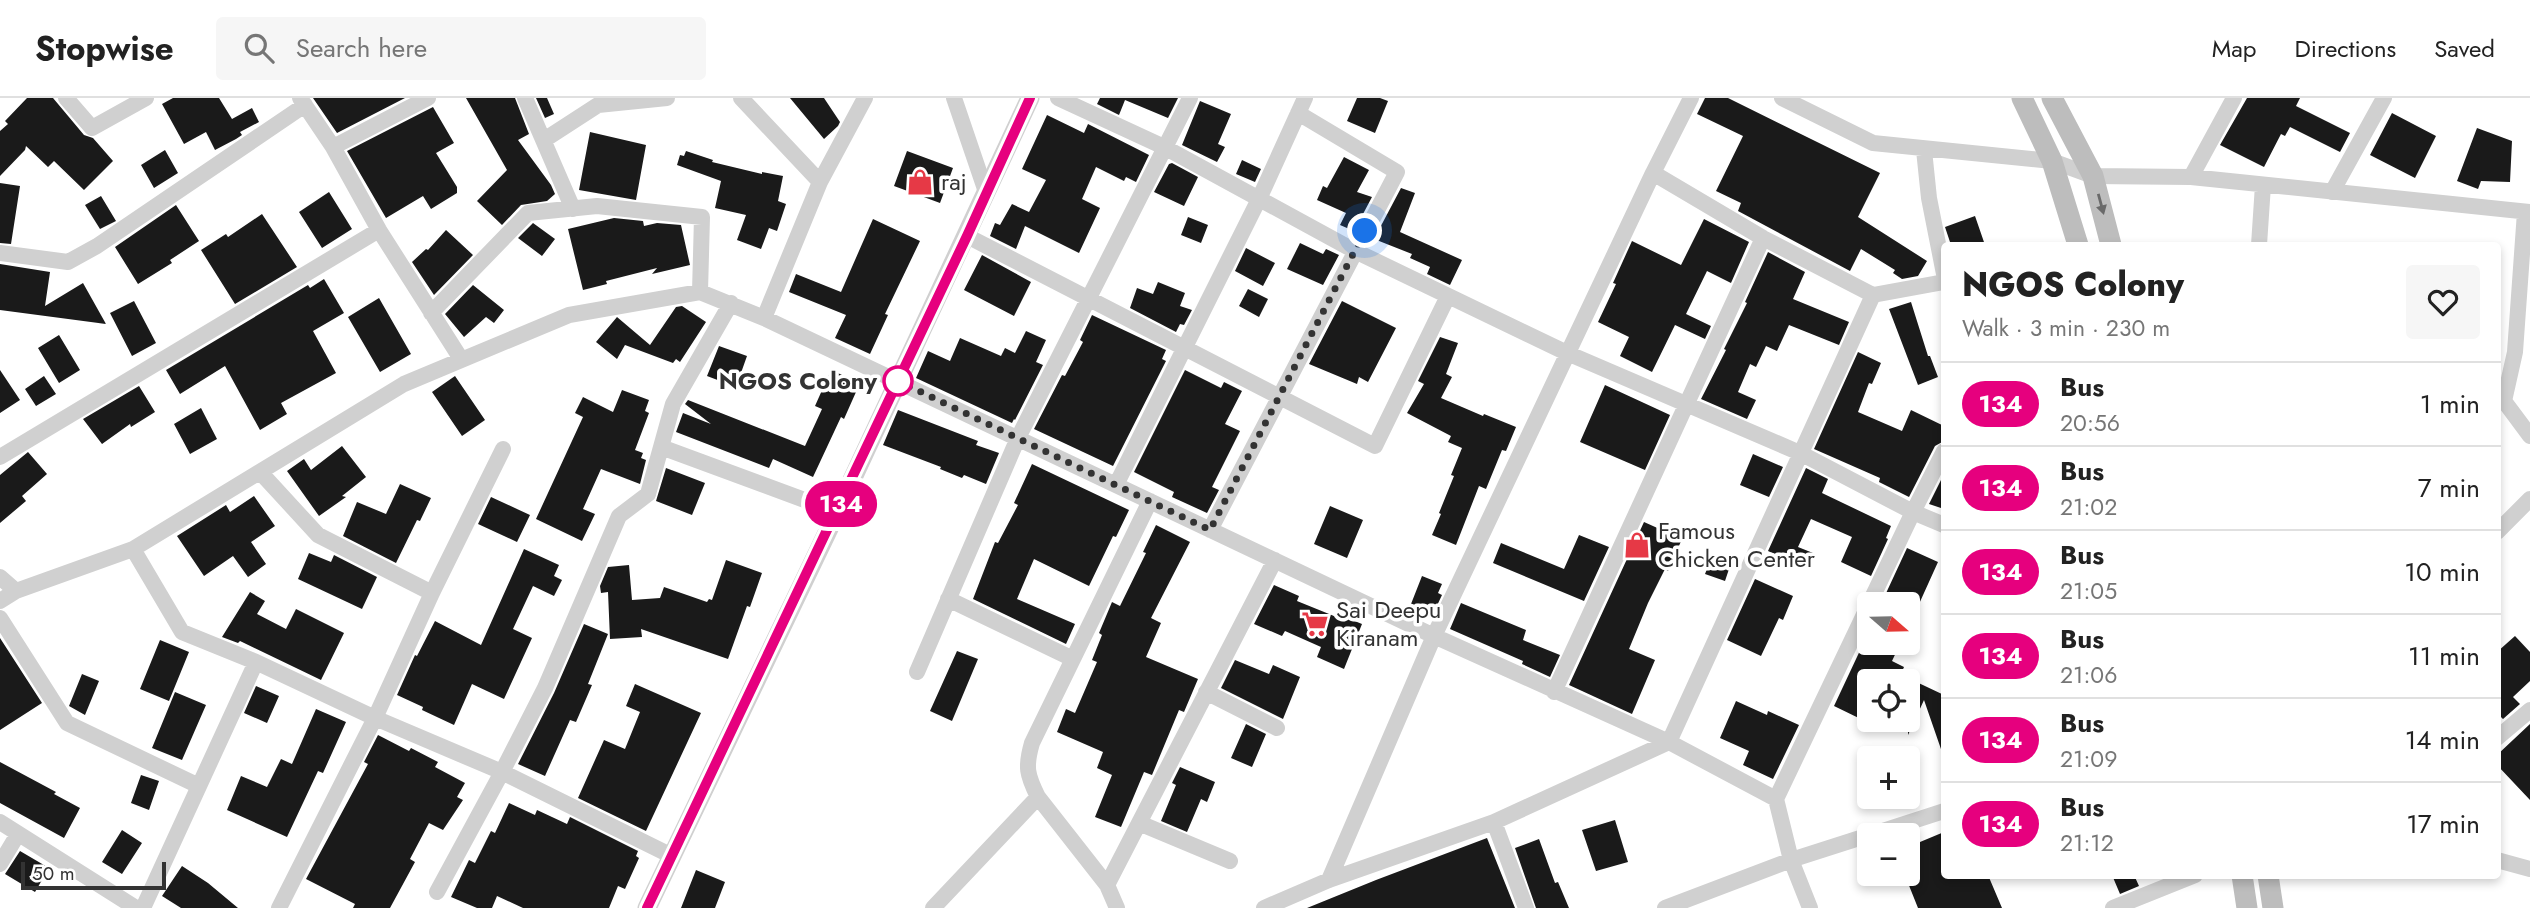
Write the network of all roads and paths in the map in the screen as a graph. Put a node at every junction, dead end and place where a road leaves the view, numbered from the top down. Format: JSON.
{"nodes":[{"id":1,"x":66,"y":98,"type":"edge"},
{"id":2,"x":146,"y":98,"type":"edge"},
{"id":3,"x":428,"y":98,"type":"edge"},
{"id":4,"x":525,"y":98,"type":"edge"},
{"id":5,"x":667,"y":98,"type":"edge"},
{"id":6,"x":742,"y":98,"type":"edge"},
{"id":7,"x":865,"y":98,"type":"edge"},
{"id":8,"x":954,"y":98,"type":"edge"},
{"id":9,"x":1030,"y":98,"type":"edge"},
{"id":10,"x":1058,"y":98,"type":"edge"},
{"id":11,"x":1190,"y":98,"type":"edge"},
{"id":12,"x":1691,"y":98,"type":"edge"},
{"id":13,"x":1782,"y":98,"type":"edge"},
{"id":14,"x":2022,"y":98,"type":"edge"},
{"id":15,"x":2052,"y":98,"type":"edge"},
{"id":16,"x":2234,"y":98,"type":"edge"},
{"id":17,"x":2384,"y":98,"type":"edge"},
{"id":18,"x":302,"y":102,"type":"edge"},
{"id":19,"x":1301,"y":105,"type":"edge"},
{"id":20,"x":544,"y":140,"type":"junction"},
{"id":21,"x":333,"y":147,"type":"junction"},
{"id":22,"x":1164,"y":148,"type":"junction"},
{"id":23,"x":1924,"y":150,"type":"junction"},
{"id":24,"x":2052,"y":161,"type":"junction"},
{"id":25,"x":1653,"y":173,"type":"junction"},
{"id":26,"x":2093,"y":176,"type":"junction"},
{"id":27,"x":2191,"y":177,"type":"junction"},
{"id":28,"x":820,"y":182,"type":"junction"},
{"id":29,"x":2263,"y":185,"type":"junction"},
{"id":30,"x":986,"y":192,"type":"junction"},
{"id":31,"x":2332,"y":192,"type":"junction"},
{"id":32,"x":1259,"y":200,"type":"junction"},
{"id":33,"x":573,"y":209,"type":"junction"},
{"id":34,"x":2527,"y":212,"type":"edge"},
{"id":35,"x":379,"y":230,"type":"junction"},
{"id":36,"x":967,"y":236,"type":"junction"},
{"id":37,"x":1763,"y":238,"type":"junction"},
{"id":38,"x":2077,"y":242,"type":"edge"},
{"id":39,"x":2110,"y":242,"type":"edge"},
{"id":40,"x":2259,"y":242,"type":"edge"},
{"id":41,"x":1354,"y":251,"type":"junction"},
{"id":42,"x":0,"y":253,"type":"edge"},
{"id":43,"x":1941,"y":259,"type":"edge"},
{"id":44,"x":1941,"y":283,"type":"edge"},
{"id":45,"x":700,"y":292,"type":"junction"},
{"id":46,"x":1873,"y":295,"type":"junction"},
{"id":47,"x":1448,"y":296,"type":"junction"},
{"id":48,"x":1089,"y":298,"type":"junction"},
{"id":49,"x":731,"y":303,"type":"junction"},
{"id":50,"x":431,"y":313,"type":"junction"},
{"id":51,"x":764,"y":318,"type":"junction"},
{"id":52,"x":1185,"y":347,"type":"junction"},
{"id":53,"x":1567,"y":353,"type":"junction"},
{"id":54,"x":461,"y":359,"type":"junction"},
{"id":55,"x":898,"y":381,"type":"junction"},
{"id":56,"x":1280,"y":396,"type":"junction"},
{"id":57,"x":1686,"y":405,"type":"junction"},
{"id":58,"x":2530,"y":436,"type":"edge"},
{"id":59,"x":1018,"y":438,"type":"junction"},
{"id":60,"x":661,"y":447,"type":"junction"},
{"id":61,"x":503,"y":449,"type":"dead end"},
{"id":62,"x":1800,"y":453,"type":"junction"},
{"id":63,"x":0,"y":457,"type":"edge"},
{"id":64,"x":1941,"y":457,"type":"edge"},
{"id":65,"x":261,"y":473,"type":"junction"},
{"id":66,"x":1116,"y":485,"type":"junction"},
{"id":67,"x":2530,"y":499,"type":"edge"},
{"id":68,"x":1150,"y":501,"type":"junction"},
{"id":69,"x":837,"y":512,"type":"junction"},
{"id":70,"x":1913,"y":512,"type":"junction"},
{"id":71,"x":1941,"y":524,"type":"edge"},
{"id":72,"x":2501,"y":528,"type":"edge"},
{"id":73,"x":1210,"y":530,"type":"junction"},
{"id":74,"x":133,"y":549,"type":"junction"},
{"id":75,"x":1275,"y":560,"type":"junction"},
{"id":76,"x":0,"y":578,"type":"edge"},
{"id":77,"x":16,"y":592,"type":"junction"},
{"id":78,"x":432,"y":593,"type":"junction"},
{"id":79,"x":948,"y":599,"type":"junction"},
{"id":80,"x":0,"y":601,"type":"edge"},
{"id":81,"x":0,"y":618,"type":"edge"},
{"id":82,"x":1434,"y":636,"type":"junction"},
{"id":83,"x":1073,"y":659,"type":"junction"},
{"id":84,"x":256,"y":662,"type":"junction"},
{"id":85,"x":917,"y":672,"type":"dead end"},
{"id":86,"x":1206,"y":692,"type":"junction"},
{"id":87,"x":1554,"y":692,"type":"junction"},
{"id":88,"x":2530,"y":710,"type":"edge"},
{"id":89,"x":375,"y":718,"type":"junction"},
{"id":90,"x":1278,"y":728,"type":"dead end"},
{"id":91,"x":2501,"y":735,"type":"edge"},
{"id":92,"x":1669,"y":743,"type":"junction"},
{"id":93,"x":502,"y":772,"type":"junction"},
{"id":94,"x":198,"y":786,"type":"junction"},
{"id":95,"x":1038,"y":797,"type":"junction"},
{"id":96,"x":1776,"y":799,"type":"junction"},
{"id":97,"x":1941,"y":812,"type":"edge"},
{"id":98,"x":0,"y":822,"type":"edge"},
{"id":99,"x":1494,"y":822,"type":"junction"},
{"id":100,"x":1139,"y":823,"type":"junction"},
{"id":101,"x":1907,"y":823,"type":"edge"},
{"id":102,"x":18,"y":834,"type":"junction"},
{"id":103,"x":1857,"y":839,"type":"edge"},
{"id":104,"x":672,"y":856,"type":"junction"},
{"id":105,"x":1791,"y":860,"type":"junction"},
{"id":106,"x":1230,"y":861,"type":"dead end"},
{"id":107,"x":2501,"y":861,"type":"edge"},
{"id":108,"x":0,"y":864,"type":"edge"},
{"id":109,"x":2530,"y":869,"type":"edge"},
{"id":110,"x":2185,"y":879,"type":"edge"},
{"id":111,"x":2243,"y":879,"type":"edge"},
{"id":112,"x":2269,"y":879,"type":"edge"},
{"id":113,"x":1329,"y":880,"type":"junction"},
{"id":114,"x":1107,"y":885,"type":"junction"},
{"id":115,"x":437,"y":892,"type":"dead end"},
{"id":116,"x":136,"y":908,"type":"edge"},
{"id":117,"x":143,"y":908,"type":"edge"},
{"id":118,"x":279,"y":908,"type":"edge"},
{"id":119,"x":647,"y":908,"type":"edge"},
{"id":120,"x":933,"y":908,"type":"edge"},
{"id":121,"x":1117,"y":908,"type":"edge"},
{"id":122,"x":1264,"y":908,"type":"edge"},
{"id":123,"x":1526,"y":908,"type":"edge"},
{"id":124,"x":1665,"y":908,"type":"edge"},
{"id":125,"x":1810,"y":908,"type":"edge"},
{"id":126,"x":2113,"y":908,"type":"edge"},
{"id":127,"x":2247,"y":908,"type":"edge"},
{"id":128,"x":2273,"y":908,"type":"edge"}],
"edges":[{"from":1,"to":2,"type":"street"},
{"from":3,"to":21,"type":"street"},
{"from":4,"to":20,"type":"street"},
{"from":5,"to":20,"type":"street"},
{"from":6,"to":28,"type":"street"},
{"from":7,"to":28,"type":"street"},
{"from":8,"to":30,"type":"street"},
{"from":9,"to":30,"type":"street"},
{"from":10,"to":22,"type":"street"},
{"from":11,"to":22,"type":"street"},
{"from":12,"to":25,"type":"street"},
{"from":13,"to":23,"type":"street"},
{"from":14,"to":24,"type":"main road"},
{"from":15,"to":26,"type":"main road"},
{"from":16,"to":27,"type":"street"},
{"from":17,"to":31,"type":"street"},
{"from":18,"to":21,"type":"street"},
{"from":18,"to":42,"type":"street"},
{"from":19,"to":32,"type":"street"},
{"from":19,"to":41,"type":"street"},
{"from":20,"to":33,"type":"street"},
{"from":21,"to":35,"type":"street"},
{"from":22,"to":32,"type":"street"},
{"from":22,"to":48,"type":"street"},
{"from":23,"to":24,"type":"street"},
{"from":23,"to":43,"type":"street"},
{"from":24,"to":26,"type":"street"},
{"from":24,"to":38,"type":"main road"},
{"from":25,"to":37,"type":"street"},
{"from":25,"to":53,"type":"street"},
{"from":26,"to":27,"type":"street"},
{"from":26,"to":39,"type":"main road","one_way":true},
{"from":27,"to":29,"type":"street"},
{"from":28,"to":51,"type":"street"},
{"from":29,"to":31,"type":"street"},
{"from":29,"to":40,"type":"street"},
{"from":30,"to":36,"type":"street"},
{"from":31,"to":34,"type":"street"},
{"from":32,"to":41,"type":"street"},
{"from":32,"to":52,"type":"street"},
{"from":33,"to":45,"type":"street"},
{"from":33,"to":50,"type":"street"},
{"from":34,"to":58,"type":"street"},
{"from":35,"to":50,"type":"street"},
{"from":35,"to":63,"type":"street"},
{"from":36,"to":48,"type":"street"},
{"from":36,"to":55,"type":"street"},
{"from":37,"to":46,"type":"street"},
{"from":37,"to":57,"type":"street"},
{"from":41,"to":47,"type":"street"},
{"from":41,"to":56,"type":"street"},
{"from":44,"to":46,"type":"street"},
{"from":45,"to":49,"type":"street"},
{"from":45,"to":54,"type":"street"},
{"from":46,"to":62,"type":"street"},
{"from":47,"to":53,"type":"street"},
{"from":47,"to":56,"type":"street"},
{"from":48,"to":52,"type":"street"},
{"from":48,"to":59,"type":"street"},
{"from":49,"to":51,"type":"street"},
{"from":49,"to":60,"type":"street"},
{"from":50,"to":54,"type":"street"},
{"from":51,"to":55,"type":"street"},
{"from":52,"to":56,"type":"street"},
{"from":52,"to":66,"type":"street"},
{"from":53,"to":57,"type":"street"},
{"from":53,"to":82,"type":"street"},
{"from":54,"to":65,"type":"street"},
{"from":55,"to":59,"type":"street"},
{"from":55,"to":69,"type":"street"},
{"from":56,"to":73,"type":"street"},
{"from":57,"to":62,"type":"street"},
{"from":57,"to":87,"type":"street"},
{"from":59,"to":66,"type":"street"},
{"from":59,"to":79,"type":"street"},
{"from":60,"to":69,"type":"street"},
{"from":60,"to":93,"type":"street"},
{"from":61,"to":78,"type":"street"},
{"from":62,"to":70,"type":"street"},
{"from":62,"to":92,"type":"street"},
{"from":64,"to":70,"type":"street"},
{"from":65,"to":74,"type":"street"},
{"from":65,"to":78,"type":"street"},
{"from":66,"to":68,"type":"street"},
{"from":67,"to":72,"type":"street"},
{"from":68,"to":73,"type":"street"},
{"from":68,"to":83,"type":"street"},
{"from":69,"to":104,"type":"street"},
{"from":70,"to":71,"type":"street"},
{"from":70,"to":96,"type":"street"},
{"from":73,"to":75,"type":"street"},
{"from":74,"to":77,"type":"street"},
{"from":74,"to":84,"type":"street"},
{"from":75,"to":82,"type":"street"},
{"from":75,"to":86,"type":"street"},
{"from":76,"to":77,"type":"street"},
{"from":77,"to":80,"type":"street"},
{"from":78,"to":89,"type":"street"},
{"from":79,"to":83,"type":"street"},
{"from":79,"to":85,"type":"street"},
{"from":81,"to":94,"type":"street"},
{"from":82,"to":87,"type":"street"},
{"from":82,"to":113,"type":"street"},
{"from":83,"to":95,"type":"street"},
{"from":84,"to":89,"type":"street"},
{"from":84,"to":94,"type":"street"},
{"from":86,"to":90,"type":"street"},
{"from":86,"to":100,"type":"street"},
{"from":87,"to":92,"type":"street"},
{"from":88,"to":91,"type":"street"},
{"from":89,"to":93,"type":"street"},
{"from":89,"to":118,"type":"street"},
{"from":92,"to":96,"type":"street"},
{"from":92,"to":99,"type":"street"},
{"from":93,"to":104,"type":"street"},
{"from":93,"to":115,"type":"street"},
{"from":94,"to":117,"type":"street"},
{"from":95,"to":114,"type":"street"},
{"from":95,"to":120,"type":"street"},
{"from":96,"to":105,"type":"street"},
{"from":97,"to":101,"type":"street"},
{"from":98,"to":102,"type":"street"},
{"from":99,"to":113,"type":"street"},
{"from":99,"to":123,"type":"street"},
{"from":100,"to":106,"type":"street"},
{"from":100,"to":114,"type":"street"},
{"from":102,"to":108,"type":"street"},
{"from":102,"to":116,"type":"street"},
{"from":103,"to":105,"type":"street"},
{"from":104,"to":119,"type":"street"},
{"from":105,"to":124,"type":"street"},
{"from":105,"to":125,"type":"street"},
{"from":107,"to":109,"type":"street"},
{"from":110,"to":126,"type":"street"},
{"from":111,"to":127,"type":"main road"},
{"from":112,"to":128,"type":"main road"},
{"from":113,"to":122,"type":"street"},
{"from":114,"to":121,"type":"street"}]}
